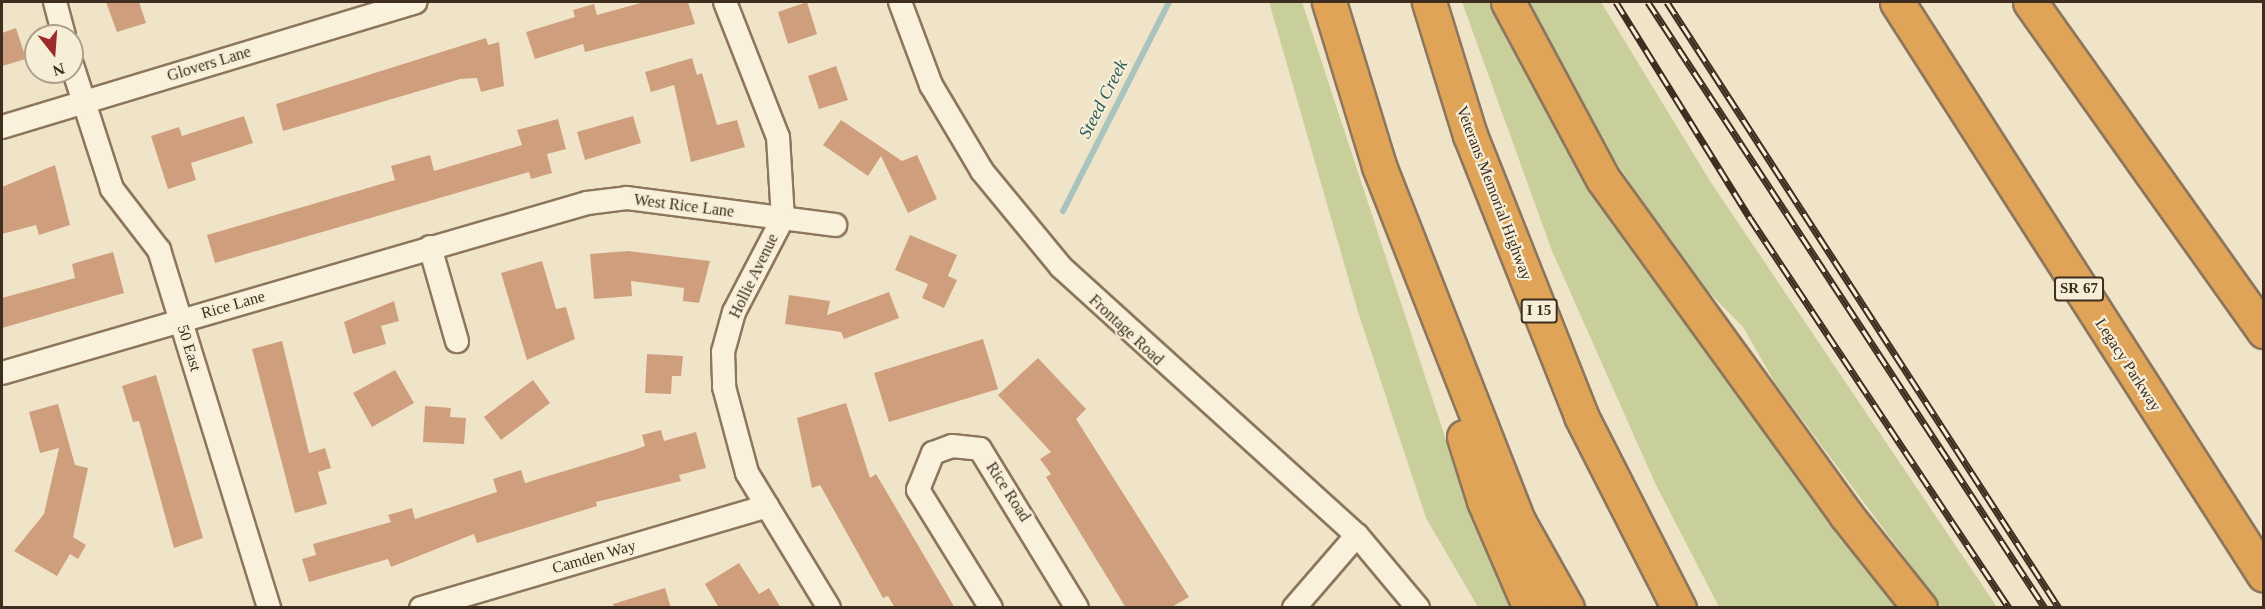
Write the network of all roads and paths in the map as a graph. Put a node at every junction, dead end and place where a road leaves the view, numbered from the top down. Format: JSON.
{"nodes":[{"id":1,"x":55,"y":2,"type":"edge"},
{"id":2,"x":415,"y":2,"type":"edge"},
{"id":3,"x":724,"y":2,"type":"edge"},
{"id":4,"x":900,"y":2,"type":"edge"},
{"id":5,"x":1329,"y":2,"type":"edge"},
{"id":6,"x":1429,"y":2,"type":"edge"},
{"id":7,"x":1508,"y":2,"type":"edge"},
{"id":8,"x":1897,"y":2,"type":"edge"},
{"id":9,"x":2030,"y":2,"type":"edge"},
{"id":10,"x":61,"y":24,"type":"edge"},
{"id":11,"x":77,"y":84,"type":"edge"},
{"id":12,"x":82,"y":103,"type":"junction"},
{"id":13,"x":2,"y":127,"type":"edge"},
{"id":14,"x":1379,"y":166,"type":"junction"},
{"id":15,"x":783,"y":218,"type":"junction"},
{"id":16,"x":835,"y":225,"type":"dead end"},
{"id":17,"x":430,"y":247,"type":"junction"},
{"id":18,"x":181,"y":321,"type":"junction"},
{"id":19,"x":2264,"y":331,"type":"edge"},
{"id":20,"x":457,"y":341,"type":"dead end"},
{"id":21,"x":2,"y":374,"type":"edge"},
{"id":22,"x":767,"y":506,"type":"junction"},
{"id":23,"x":1357,"y":535,"type":"junction"},
{"id":24,"x":2264,"y":576,"type":"edge"},
{"id":25,"x":269,"y":608,"type":"edge"},
{"id":26,"x":421,"y":608,"type":"edge"},
{"id":27,"x":829,"y":608,"type":"edge"},
{"id":28,"x":991,"y":608,"type":"edge"},
{"id":29,"x":1077,"y":608,"type":"edge"},
{"id":30,"x":1294,"y":608,"type":"edge"},
{"id":31,"x":1418,"y":608,"type":"edge"},
{"id":32,"x":1530,"y":608,"type":"edge"},
{"id":33,"x":1567,"y":608,"type":"edge"},
{"id":34,"x":1679,"y":608,"type":"edge"},
{"id":35,"x":1920,"y":608,"type":"edge"}],
"edges":[{"from":1,"to":10,"type":"street"},
{"from":2,"to":12,"type":"street","name":"Glovers Lane"},
{"from":3,"to":15,"type":"street","name":"Hollie Avenue"},
{"from":4,"to":23,"type":"street","name":"Frontage Road"},
{"from":5,"to":14,"type":"highway"},
{"from":6,"to":34,"type":"highway","name":"Veterans Memorial Highway","number":"I 15"},
{"from":7,"to":35,"type":"highway"},
{"from":8,"to":24,"type":"highway","name":"Legacy Parkway","number":"SR 67"},
{"from":9,"to":19,"type":"highway"},
{"from":11,"to":12,"type":"street","name":"50 East"},
{"from":12,"to":13,"type":"street","name":"Glovers Lane"},
{"from":12,"to":18,"type":"street","name":"50 East"},
{"from":14,"to":32,"type":"highway"},
{"from":14,"to":33,"type":"highway"},
{"from":15,"to":16,"type":"street","name":"West Rice Lane"},
{"from":15,"to":17,"type":"street","name":"West Rice Lane"},
{"from":15,"to":22,"type":"street","name":"Hollie Avenue"},
{"from":17,"to":18,"type":"street","name":"Rice Lane"},
{"from":17,"to":20,"type":"street"},
{"from":18,"to":21,"type":"street","name":"Rice Lane"},
{"from":18,"to":25,"type":"street","name":"50 East"},
{"from":22,"to":26,"type":"street","name":"Camden Way"},
{"from":22,"to":27,"type":"street","name":"Hollie Avenue"},
{"from":23,"to":30,"type":"street"},
{"from":23,"to":31,"type":"street","name":"Frontage Road"},
{"from":28,"to":29,"type":"street","name":"Rice Road"}]}
